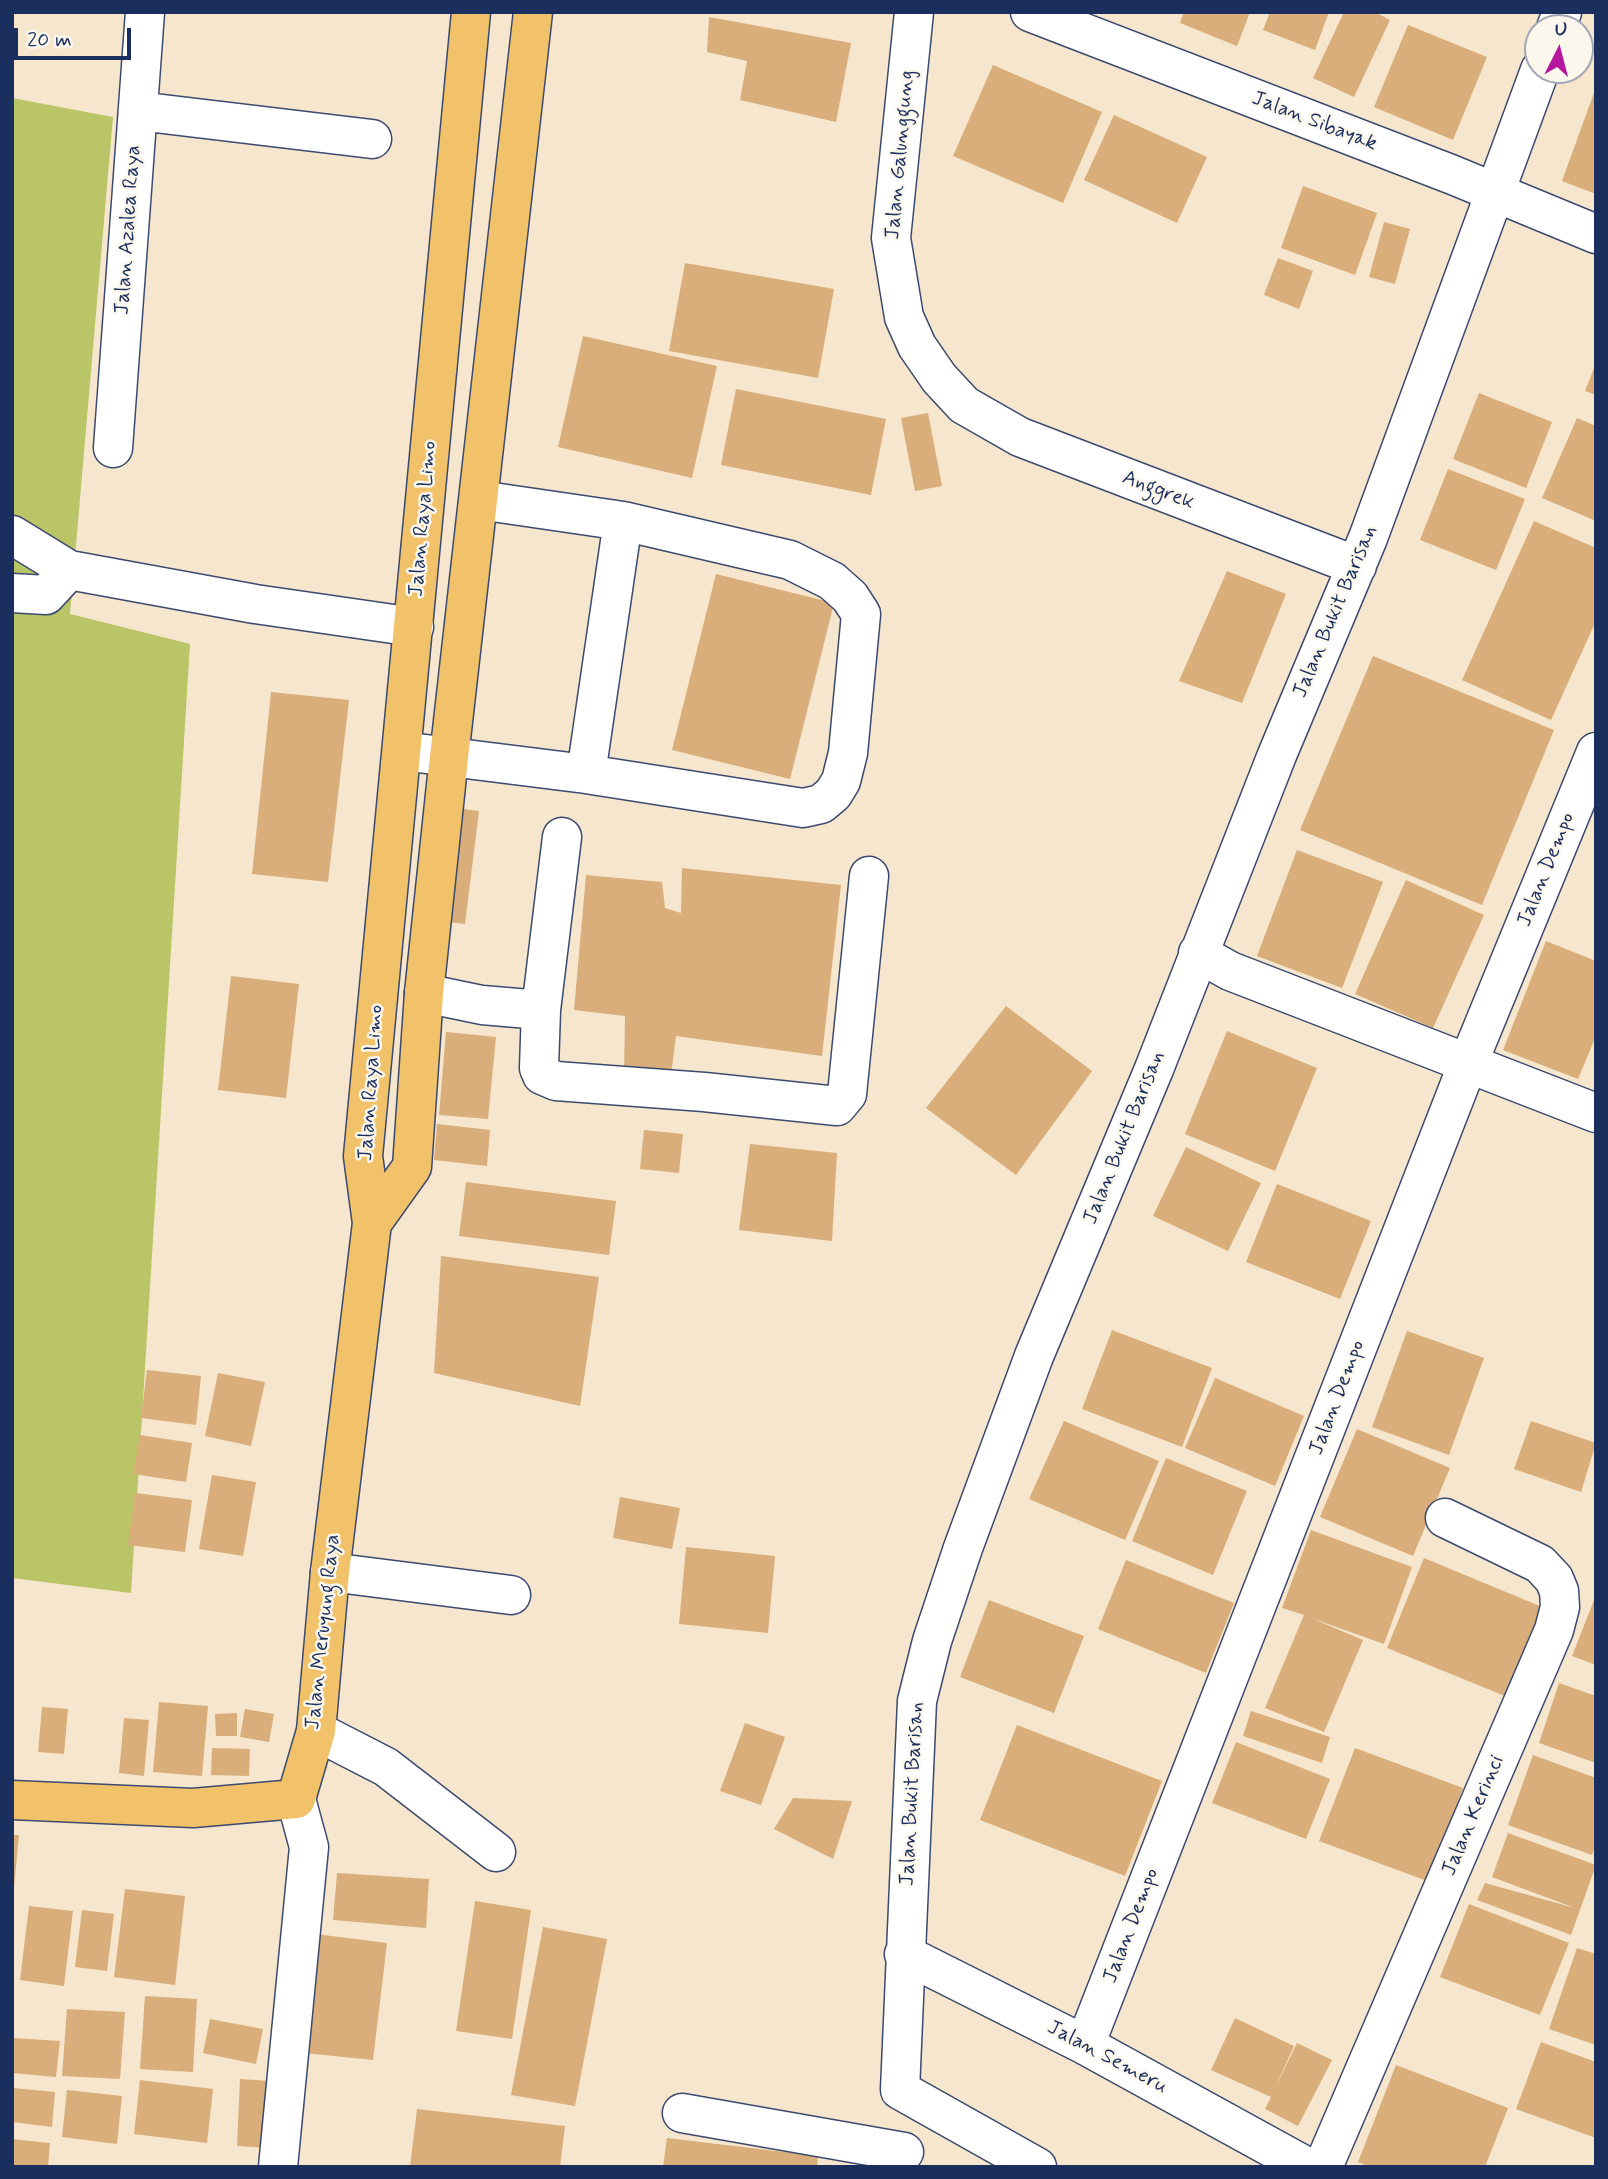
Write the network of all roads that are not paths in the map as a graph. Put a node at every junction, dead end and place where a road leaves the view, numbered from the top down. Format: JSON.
{"nodes":[{"id":1,"x":145,"y":12,"type":"edge"},
{"id":2,"x":471,"y":12,"type":"edge"},
{"id":3,"x":533,"y":12,"type":"edge"},
{"id":4,"x":914,"y":12,"type":"edge"},
{"id":5,"x":1030,"y":12,"type":"edge"},
{"id":6,"x":1535,"y":84,"type":"edge"},
{"id":7,"x":138,"y":111,"type":"junction"},
{"id":8,"x":372,"y":139,"type":"dead end"},
{"id":9,"x":1494,"y":192,"type":"junction"},
{"id":10,"x":1596,"y":234,"type":"edge"},
{"id":11,"x":964,"y":405,"type":"joint"},
{"id":12,"x":113,"y":448,"type":"dead end"},
{"id":13,"x":478,"y":507,"type":"junction"},
{"id":14,"x":425,"y":510,"type":"junction"},
{"id":15,"x":623,"y":521,"type":"junction"},
{"id":16,"x":12,"y":535,"type":"edge"},
{"id":17,"x":1357,"y":566,"type":"junction"},
{"id":18,"x":68,"y":570,"type":"junction"},
{"id":19,"x":12,"y":593,"type":"edge"},
{"id":20,"x":414,"y":627,"type":"junction"},
{"id":21,"x":402,"y":751,"type":"junction"},
{"id":22,"x":1596,"y":752,"type":"edge"},
{"id":23,"x":449,"y":757,"type":"junction"},
{"id":24,"x":586,"y":774,"type":"junction"},
{"id":25,"x":562,"y":837,"type":"dead end"},
{"id":26,"x":869,"y":876,"type":"dead end"},
{"id":27,"x":1198,"y":953,"type":"junction"},
{"id":28,"x":425,"y":993,"type":"junction"},
{"id":29,"x":541,"y":1010,"type":"junction"},
{"id":30,"x":1469,"y":1061,"type":"junction"},
{"id":31,"x":1596,"y":1113,"type":"edge"},
{"id":32,"x":372,"y":1223,"type":"junction"},
{"id":33,"x":1445,"y":1518,"type":"dead end"},
{"id":34,"x":330,"y":1572,"type":"junction"},
{"id":35,"x":511,"y":1595,"type":"dead end"},
{"id":36,"x":316,"y":1731,"type":"junction"},
{"id":37,"x":296,"y":1799,"type":"junction"},
{"id":38,"x":12,"y":1800,"type":"edge"},
{"id":39,"x":496,"y":1852,"type":"dead end"},
{"id":40,"x":904,"y":1954,"type":"junction"},
{"id":41,"x":1086,"y":2045,"type":"junction"},
{"id":42,"x":900,"y":2090,"type":"junction"},
{"id":43,"x":682,"y":2113,"type":"dead end"},
{"id":44,"x":907,"y":2159,"type":"edge"},
{"id":45,"x":278,"y":2167,"type":"edge"},
{"id":46,"x":1037,"y":2167,"type":"edge"},
{"id":47,"x":1307,"y":2167,"type":"edge"},
{"id":48,"x":1323,"y":2167,"type":"edge"}],
"edges":[{"from":1,"to":7,"type":"street","name":"Jalan Azalea Raya"},
{"from":2,"to":14,"type":"main road","name":"Jalan Raya Limo"},
{"from":3,"to":13,"type":"main road","name":"Jalan Raya Limo"},
{"from":4,"to":11,"type":"street","name":"Jalan Galunggung"},
{"from":5,"to":9,"type":"street","name":"Jalan Sibayak"},
{"from":6,"to":9,"type":"street","name":"Jalan Bukit Barisan"},
{"from":7,"to":8,"type":"street"},
{"from":7,"to":12,"type":"street","name":"Jalan Azalea Raya"},
{"from":9,"to":10,"type":"street","name":"Jalan Sibayak"},
{"from":9,"to":17,"type":"street","name":"Jalan Bukit Barisan"},
{"from":11,"to":17,"type":"street","name":"Anggrek"},
{"from":13,"to":14,"type":"main road"},
{"from":13,"to":15,"type":"street"},
{"from":13,"to":23,"type":"main road","name":"Jalan Raya Limo"},
{"from":14,"to":20,"type":"main road","name":"Jalan Raya Limo"},
{"from":15,"to":24,"type":"street"},
{"from":15,"to":24,"type":"street"},
{"from":16,"to":18,"type":"street"},
{"from":17,"to":27,"type":"street","name":"Jalan Bukit Barisan"},
{"from":18,"to":19,"type":"street"},
{"from":18,"to":20,"type":"street"},
{"from":20,"to":21,"type":"main road","name":"Jalan Raya Limo"},
{"from":21,"to":23,"type":"street"},
{"from":21,"to":32,"type":"main road","name":"Jalan Raya Limo"},
{"from":22,"to":30,"type":"street","name":"Jalan Dempo"},
{"from":23,"to":24,"type":"street"},
{"from":23,"to":28,"type":"main road","name":"Jalan Raya Limo"},
{"from":25,"to":29,"type":"street"},
{"from":26,"to":29,"type":"street"},
{"from":27,"to":30,"type":"street"},
{"from":27,"to":40,"type":"street","name":"Jalan Bukit Barisan"},
{"from":28,"to":29,"type":"street"},
{"from":28,"to":32,"type":"main road","name":"Jalan Raya Limo"},
{"from":30,"to":31,"type":"street"},
{"from":30,"to":41,"type":"street","name":"Jalan Dempo"},
{"from":32,"to":34,"type":"main road","name":"Jalan Meruyung Raya"},
{"from":33,"to":48,"type":"street","name":"Jalan Kerinci"},
{"from":34,"to":35,"type":"street"},
{"from":34,"to":36,"type":"main road","name":"Jalan Meruyung Raya"},
{"from":36,"to":37,"type":"main road","name":"Jalan Meruyung Raya"},
{"from":36,"to":39,"type":"street"},
{"from":37,"to":38,"type":"main road"},
{"from":37,"to":45,"type":"street"},
{"from":40,"to":41,"type":"street","name":"Jalan Semeru"},
{"from":40,"to":42,"type":"street","name":"Jalan Bukit Barisan"},
{"from":41,"to":47,"type":"street","name":"Jalan Semeru"},
{"from":42,"to":44,"type":"street","name":"Jalan Bukit Barisan"},
{"from":42,"to":46,"type":"street"},
{"from":43,"to":44,"type":"street"}]}
